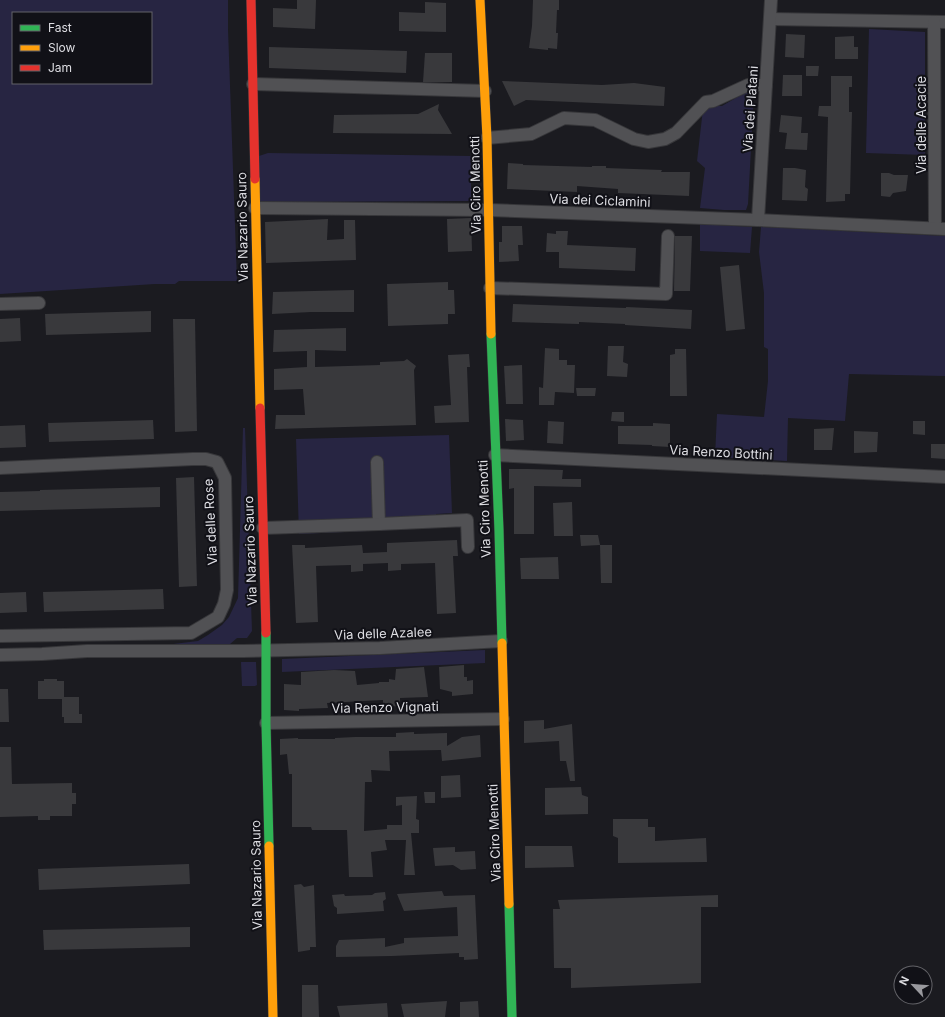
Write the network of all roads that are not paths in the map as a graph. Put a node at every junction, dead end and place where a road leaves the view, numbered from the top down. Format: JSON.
{"nodes":[{"id":1,"x":251,"y":0,"type":"edge"},
{"id":2,"x":480,"y":0,"type":"edge"},
{"id":3,"x":771,"y":0,"type":"edge"},
{"id":4,"x":770,"y":19,"type":"junction"},
{"id":5,"x":940,"y":22,"type":"edge"},
{"id":6,"x":253,"y":84,"type":"junction"},
{"id":7,"x":766,"y":85,"type":"junction"},
{"id":8,"x":485,"y":91,"type":"junction"},
{"id":9,"x":487,"y":138,"type":"junction"},
{"id":10,"x":254,"y":208,"type":"junction"},
{"id":11,"x":489,"y":210,"type":"junction"},
{"id":12,"x":758,"y":220,"type":"junction"},
{"id":13,"x":940,"y":228,"type":"edge"},
{"id":14,"x":668,"y":236,"type":"dead end"},
{"id":15,"x":490,"y":288,"type":"junction"},
{"id":16,"x":39,"y":303,"type":"dead end"},
{"id":17,"x":0,"y":304,"type":"edge"},
{"id":18,"x":495,"y":455,"type":"junction"},
{"id":19,"x":377,"y":462,"type":"dead end"},
{"id":20,"x":0,"y":468,"type":"edge"},
{"id":21,"x":945,"y":477,"type":"edge"},
{"id":22,"x":379,"y":524,"type":"junction"},
{"id":23,"x":263,"y":528,"type":"junction"},
{"id":24,"x":468,"y":548,"type":"dead end"},
{"id":25,"x":42,"y":635,"type":"junction"},
{"id":26,"x":0,"y":636,"type":"edge"},
{"id":27,"x":501,"y":641,"type":"junction"},
{"id":28,"x":266,"y":650,"type":"junction"},
{"id":29,"x":42,"y":654,"type":"junction"},
{"id":30,"x":0,"y":655,"type":"edge"},
{"id":31,"x":503,"y":719,"type":"junction"},
{"id":32,"x":266,"y":723,"type":"junction"},
{"id":33,"x":274,"y":1017,"type":"edge"},
{"id":34,"x":512,"y":1017,"type":"edge"}],
"edges":[{"from":1,"to":6,"type":"street","name":"Via Nazario Sauro"},
{"from":2,"to":8,"type":"street","name":"Via Ciro Menotti"},
{"from":3,"to":4,"type":"street","name":"Via dei Platani"},
{"from":4,"to":5,"type":"street"},
{"from":4,"to":7,"type":"street","name":"Via dei Platani"},
{"from":5,"to":13,"type":"street","name":"Via delle Acacie"},
{"from":6,"to":8,"type":"street"},
{"from":6,"to":10,"type":"street","name":"Via Nazario Sauro"},
{"from":7,"to":9,"type":"street"},
{"from":7,"to":12,"type":"street","name":"Via dei Platani"},
{"from":8,"to":9,"type":"street","name":"Via Ciro Menotti"},
{"from":9,"to":11,"type":"street","name":"Via Ciro Menotti"},
{"from":10,"to":11,"type":"street","name":"Via dei Ciclamini"},
{"from":10,"to":23,"type":"street","name":"Via Nazario Sauro"},
{"from":11,"to":12,"type":"street","name":"Via dei Ciclamini"},
{"from":11,"to":15,"type":"street","name":"Via Ciro Menotti"},
{"from":12,"to":13,"type":"street","name":"Via dei Ciclamini"},
{"from":14,"to":15,"type":"street"},
{"from":15,"to":18,"type":"street","name":"Via Ciro Menotti"},
{"from":16,"to":17,"type":"street"},
{"from":18,"to":21,"type":"street","name":"Via Renzo Bottini"},
{"from":18,"to":27,"type":"street","name":"Via Ciro Menotti"},
{"from":19,"to":22,"type":"street"},
{"from":20,"to":25,"type":"street","name":"Via delle Rose"},
{"from":22,"to":23,"type":"street"},
{"from":22,"to":24,"type":"street"},
{"from":23,"to":28,"type":"street","name":"Via Nazario Sauro"},
{"from":25,"to":26,"type":"street","name":"Via delle Rose"},
{"from":25,"to":29,"type":"street"},
{"from":27,"to":28,"type":"street","name":"Via delle Azalee"},
{"from":27,"to":31,"type":"street","name":"Via Ciro Menotti"},
{"from":28,"to":29,"type":"street"},
{"from":28,"to":32,"type":"street","name":"Via Nazario Sauro"},
{"from":29,"to":30,"type":"street"},
{"from":31,"to":32,"type":"street","name":"Via Renzo Vignati"},
{"from":31,"to":34,"type":"street","name":"Via Ciro Menotti"},
{"from":32,"to":33,"type":"street","name":"Via Nazario Sauro"}]}
